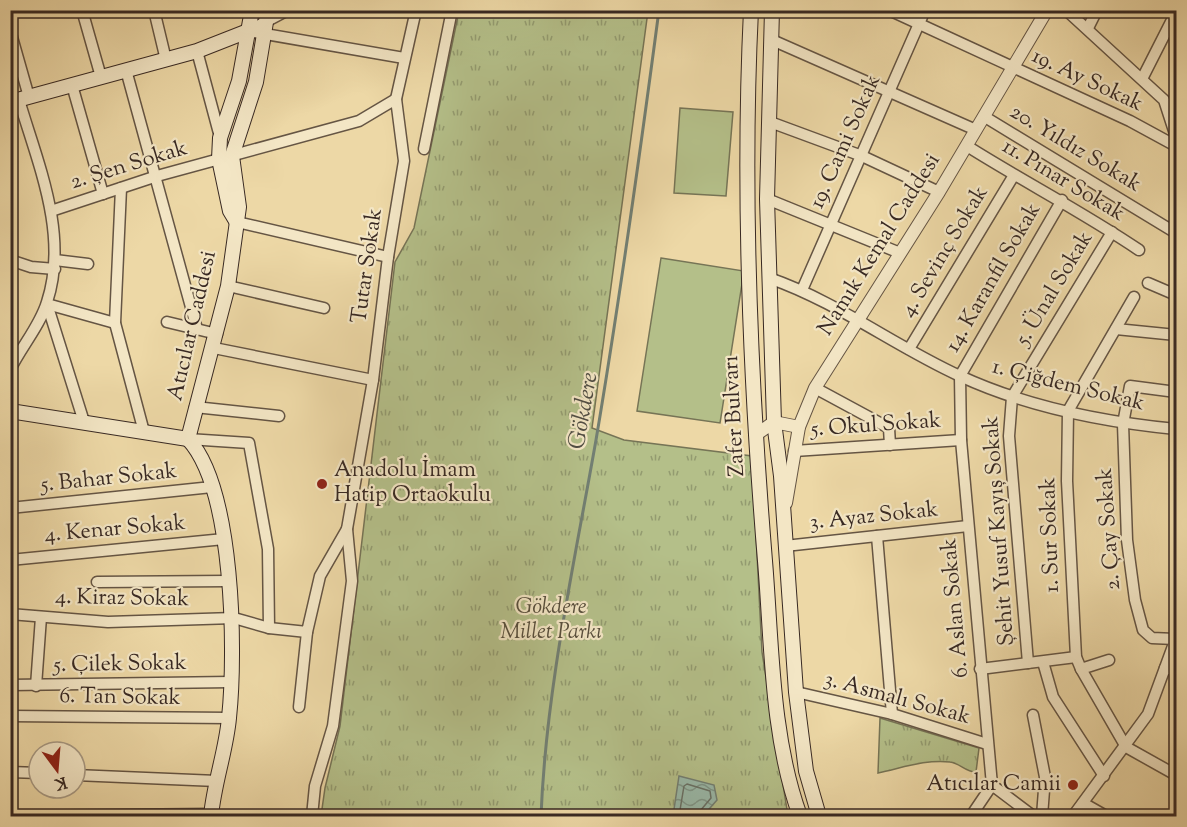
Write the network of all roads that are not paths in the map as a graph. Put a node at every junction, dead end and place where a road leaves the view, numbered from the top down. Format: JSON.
{"nodes":[{"id":1,"x":82,"y":10,"type":"edge"},
{"id":2,"x":154,"y":10,"type":"edge"},
{"id":3,"x":252,"y":10,"type":"edge"},
{"id":4,"x":288,"y":10,"type":"edge"},
{"id":5,"x":416,"y":10,"type":"edge"},
{"id":6,"x":452,"y":10,"type":"edge"},
{"id":7,"x":751,"y":10,"type":"edge"},
{"id":8,"x":772,"y":10,"type":"edge"},
{"id":9,"x":889,"y":10,"type":"edge"},
{"id":10,"x":925,"y":10,"type":"edge"},
{"id":11,"x":1047,"y":10,"type":"edge"},
{"id":12,"x":1066,"y":10,"type":"edge"},
{"id":13,"x":1097,"y":10,"type":"edge"},
{"id":14,"x":1176,"y":12,"type":"edge"},
{"id":15,"x":266,"y":21,"type":"edge"},
{"id":16,"x":919,"y":23,"type":"junction"},
{"id":17,"x":1088,"y":28,"type":"junction"},
{"id":18,"x":10,"y":30,"type":"edge"},
{"id":19,"x":248,"y":30,"type":"junction"},
{"id":20,"x":772,"y":40,"type":"junction"},
{"id":21,"x":197,"y":51,"type":"junction"},
{"id":22,"x":404,"y":58,"type":"junction"},
{"id":23,"x":166,"y":60,"type":"junction"},
{"id":24,"x":1013,"y":68,"type":"junction"},
{"id":25,"x":126,"y":70,"type":"junction"},
{"id":26,"x":100,"y":77,"type":"junction"},
{"id":27,"x":1142,"y":79,"type":"junction"},
{"id":28,"x":72,"y":85,"type":"junction"},
{"id":29,"x":891,"y":91,"type":"junction"},
{"id":30,"x":396,"y":99,"type":"junction"},
{"id":31,"x":20,"y":100,"type":"edge"},
{"id":32,"x":985,"y":117,"type":"junction"},
{"id":33,"x":770,"y":122,"type":"junction"},
{"id":34,"x":976,"y":130,"type":"junction"},
{"id":35,"x":1176,"y":137,"type":"edge"},
{"id":36,"x":220,"y":138,"type":"junction"},
{"id":37,"x":967,"y":146,"type":"junction"},
{"id":38,"x":1176,"y":147,"type":"edge"},
{"id":39,"x":424,"y":149,"type":"dead end"},
{"id":40,"x":862,"y":156,"type":"junction"},
{"id":41,"x":226,"y":158,"type":"junction"},
{"id":42,"x":1014,"y":175,"type":"junction"},
{"id":43,"x":157,"y":176,"type":"junction"},
{"id":44,"x":121,"y":188,"type":"junction"},
{"id":45,"x":939,"y":192,"type":"junction"},
{"id":46,"x":103,"y":194,"type":"junction"},
{"id":47,"x":767,"y":199,"type":"junction"},
{"id":48,"x":1062,"y":200,"type":"junction"},
{"id":49,"x":51,"y":211,"type":"junction"},
{"id":50,"x":237,"y":222,"type":"junction"},
{"id":51,"x":830,"y":224,"type":"junction"},
{"id":52,"x":1112,"y":232,"type":"junction"},
{"id":53,"x":1176,"y":233,"type":"edge"},
{"id":54,"x":1139,"y":250,"type":"dead end"},
{"id":55,"x":900,"y":253,"type":"junction"},
{"id":56,"x":388,"y":257,"type":"junction"},
{"id":57,"x":10,"y":260,"type":"edge"},
{"id":58,"x":55,"y":264,"type":"junction"},
{"id":59,"x":88,"y":264,"type":"dead end"},
{"id":60,"x":769,"y":278,"type":"junction"},
{"id":61,"x":1148,"y":283,"type":"dead end"},
{"id":62,"x":228,"y":286,"type":"junction"},
{"id":63,"x":802,"y":290,"type":"junction"},
{"id":64,"x":1176,"y":295,"type":"edge"},
{"id":65,"x":1134,"y":297,"type":"dead end"},
{"id":66,"x":47,"y":304,"type":"junction"},
{"id":67,"x":324,"y":308,"type":"dead end"},
{"id":68,"x":858,"y":319,"type":"junction"},
{"id":69,"x":167,"y":322,"type":"dead end"},
{"id":70,"x":115,"y":323,"type":"junction"},
{"id":71,"x":197,"y":329,"type":"junction"},
{"id":72,"x":1116,"y":329,"type":"junction"},
{"id":73,"x":217,"y":334,"type":"junction"},
{"id":74,"x":1176,"y":335,"type":"edge"},
{"id":75,"x":214,"y":348,"type":"junction"},
{"id":76,"x":909,"y":349,"type":"junction"},
{"id":77,"x":10,"y":370,"type":"edge"},
{"id":78,"x":960,"y":376,"type":"junction"},
{"id":79,"x":373,"y":380,"type":"junction"},
{"id":80,"x":815,"y":388,"type":"junction"},
{"id":81,"x":1176,"y":392,"type":"edge"},
{"id":82,"x":1012,"y":397,"type":"junction"},
{"id":83,"x":195,"y":407,"type":"junction"},
{"id":84,"x":10,"y":411,"type":"edge"},
{"id":85,"x":1068,"y":411,"type":"junction"},
{"id":86,"x":279,"y":416,"type":"dead end"},
{"id":87,"x":84,"y":422,"type":"junction"},
{"id":88,"x":774,"y":422,"type":"junction"},
{"id":89,"x":1123,"y":424,"type":"junction"},
{"id":90,"x":799,"y":427,"type":"junction"},
{"id":91,"x":1176,"y":429,"type":"edge"},
{"id":92,"x":144,"y":432,"type":"junction"},
{"id":93,"x":758,"y":434,"type":"junction"},
{"id":94,"x":188,"y":439,"type":"junction"},
{"id":95,"x":961,"y":440,"type":"junction"},
{"id":96,"x":890,"y":446,"type":"junction"},
{"id":97,"x":794,"y":451,"type":"junction"},
{"id":98,"x":213,"y":487,"type":"junction"},
{"id":99,"x":10,"y":508,"type":"edge"},
{"id":100,"x":784,"y":516,"type":"junction"},
{"id":101,"x":968,"y":526,"type":"junction"},
{"id":102,"x":347,"y":529,"type":"junction"},
{"id":103,"x":877,"y":536,"type":"junction"},
{"id":104,"x":224,"y":539,"type":"junction"},
{"id":105,"x":785,"y":546,"type":"junction"},
{"id":106,"x":10,"y":560,"type":"edge"},
{"id":107,"x":228,"y":581,"type":"junction"},
{"id":108,"x":97,"y":582,"type":"dead end"},
{"id":109,"x":10,"y":614,"type":"edge"},
{"id":110,"x":40,"y":617,"type":"junction"},
{"id":111,"x":234,"y":618,"type":"junction"},
{"id":112,"x":269,"y":628,"type":"junction"},
{"id":113,"x":307,"y":632,"type":"junction"},
{"id":114,"x":1176,"y":638,"type":"edge"},
{"id":115,"x":1076,"y":657,"type":"junction"},
{"id":116,"x":1109,"y":660,"type":"dead end"},
{"id":117,"x":1043,"y":662,"type":"junction"},
{"id":118,"x":1028,"y":663,"type":"junction"},
{"id":119,"x":1165,"y":668,"type":"junction"},
{"id":120,"x":980,"y":669,"type":"junction"},
{"id":121,"x":1081,"y":669,"type":"junction"},
{"id":122,"x":1176,"y":671,"type":"edge"},
{"id":123,"x":231,"y":682,"type":"junction"},
{"id":124,"x":10,"y":685,"type":"edge"},
{"id":125,"x":36,"y":686,"type":"junction"},
{"id":126,"x":796,"y":692,"type":"junction"},
{"id":127,"x":299,"y":707,"type":"dead end"},
{"id":128,"x":892,"y":714,"type":"junction"},
{"id":129,"x":1034,"y":715,"type":"dead end"},
{"id":130,"x":10,"y":716,"type":"edge"},
{"id":131,"x":229,"y":718,"type":"junction"},
{"id":132,"x":987,"y":744,"type":"junction"},
{"id":133,"x":1126,"y":747,"type":"junction"},
{"id":134,"x":10,"y":772,"type":"edge"},
{"id":135,"x":27,"y":773,"type":"edge"},
{"id":136,"x":1176,"y":775,"type":"edge"},
{"id":137,"x":87,"y":776,"type":"edge"},
{"id":138,"x":1104,"y":776,"type":"junction"},
{"id":139,"x":217,"y":781,"type":"junction"},
{"id":140,"x":992,"y":785,"type":"junction"},
{"id":141,"x":1083,"y":803,"type":"junction"},
{"id":142,"x":212,"y":815,"type":"edge"},
{"id":143,"x":13,"y":816,"type":"edge"},
{"id":144,"x":53,"y":816,"type":"edge"},
{"id":145,"x":85,"y":816,"type":"edge"},
{"id":146,"x":312,"y":816,"type":"edge"},
{"id":147,"x":800,"y":816,"type":"edge"},
{"id":148,"x":819,"y":816,"type":"edge"},
{"id":149,"x":971,"y":816,"type":"edge"},
{"id":150,"x":1033,"y":816,"type":"edge"},
{"id":151,"x":1042,"y":816,"type":"edge"},
{"id":152,"x":1073,"y":816,"type":"edge"},
{"id":153,"x":1106,"y":816,"type":"edge"}],
"edges":[{"from":1,"to":26,"type":"street"},
{"from":2,"to":23,"type":"street"},
{"from":3,"to":19,"type":"main road","name":"Atıcılar Caddesi"},
{"from":4,"to":15,"type":"street"},
{"from":5,"to":22,"type":"street","name":"Tutar Sokak"},
{"from":6,"to":39,"type":"street"},
{"from":7,"to":93,"type":"main road","name":"Zafer Bulvarı"},
{"from":8,"to":20,"type":"main road","name":"Zafer Bulvarı"},
{"from":9,"to":16,"type":"street","name":"19. Ay Sokak"},
{"from":10,"to":16,"type":"street","name":"19. Cami Sokak"},
{"from":11,"to":24,"type":"street","name":"Namık Kemal Caddesi"},
{"from":12,"to":17,"type":"street"},
{"from":13,"to":17,"type":"street"},
{"from":14,"to":27,"type":"street"},
{"from":15,"to":19,"type":"street"},
{"from":15,"to":22,"type":"street"},
{"from":15,"to":41,"type":"main road","name":"Atıcılar Caddesi"},
{"from":16,"to":24,"type":"street","name":"19. Ay Sokak"},
{"from":16,"to":29,"type":"street","name":"19. Cami Sokak"},
{"from":17,"to":27,"type":"street"},
{"from":18,"to":31,"type":"street"},
{"from":19,"to":21,"type":"main road"},
{"from":19,"to":36,"type":"main road","name":"Atıcılar Caddesi"},
{"from":20,"to":29,"type":"street"},
{"from":20,"to":33,"type":"main road","name":"Zafer Bulvarı"},
{"from":21,"to":23,"type":"main road"},
{"from":21,"to":36,"type":"street"},
{"from":22,"to":30,"type":"street","name":"Tutar Sokak"},
{"from":23,"to":25,"type":"main road"},
{"from":24,"to":32,"type":"street","name":"Namık Kemal Caddesi"},
{"from":24,"to":38,"type":"street","name":"19. Ay Sokak"},
{"from":25,"to":26,"type":"main road"},
{"from":25,"to":43,"type":"street"},
{"from":26,"to":28,"type":"main road"},
{"from":27,"to":35,"type":"street"},
{"from":28,"to":31,"type":"main road"},
{"from":28,"to":46,"type":"street"},
{"from":29,"to":34,"type":"street"},
{"from":29,"to":40,"type":"street","name":"19. Cami Sokak"},
{"from":30,"to":41,"type":"street","name":"2. Şen Sokak"},
{"from":30,"to":56,"type":"street","name":"Tutar Sokak"},
{"from":31,"to":49,"type":"street"},
{"from":32,"to":34,"type":"street","name":"Namık Kemal Caddesi"},
{"from":32,"to":53,"type":"street","name":"20. Yıldız Sokak"},
{"from":33,"to":40,"type":"street"},
{"from":33,"to":47,"type":"main road","name":"Zafer Bulvarı"},
{"from":34,"to":37,"type":"street","name":"Namık Kemal Caddesi"},
{"from":36,"to":41,"type":"main road","name":"Atıcılar Caddesi"},
{"from":37,"to":42,"type":"street","name":"11. Pınar Sokak"},
{"from":37,"to":45,"type":"street","name":"Namık Kemal Caddesi"},
{"from":40,"to":45,"type":"street"},
{"from":40,"to":51,"type":"street","name":"19. Cami Sokak"},
{"from":41,"to":43,"type":"street","name":"2. Şen Sokak"},
{"from":41,"to":50,"type":"main road","name":"Atıcılar Caddesi"},
{"from":42,"to":48,"type":"street","name":"11. Pınar Sokak"},
{"from":42,"to":76,"type":"street","name":"4. Sevinç Sokak"},
{"from":43,"to":44,"type":"street","name":"2. Şen Sokak"},
{"from":43,"to":71,"type":"street"},
{"from":44,"to":46,"type":"street","name":"2. Şen Sokak"},
{"from":44,"to":70,"type":"street"},
{"from":45,"to":55,"type":"street","name":"Namık Kemal Caddesi"},
{"from":46,"to":49,"type":"street","name":"2. Şen Sokak"},
{"from":47,"to":51,"type":"street"},
{"from":47,"to":60,"type":"main road","name":"Zafer Bulvarı"},
{"from":48,"to":52,"type":"street","name":"11. Pınar Sokak"},
{"from":48,"to":78,"type":"street","name":"14. Karanfil Sokak"},
{"from":49,"to":58,"type":"street"},
{"from":50,"to":56,"type":"street"},
{"from":50,"to":62,"type":"main road","name":"Atıcılar Caddesi"},
{"from":51,"to":55,"type":"street"},
{"from":51,"to":63,"type":"street","name":"19. Cami Sokak"},
{"from":52,"to":54,"type":"street","name":"11. Pınar Sokak"},
{"from":52,"to":82,"type":"street","name":"5. Ünal Sokak"},
{"from":55,"to":68,"type":"street","name":"Namık Kemal Caddesi"},
{"from":56,"to":79,"type":"street","name":"Tutar Sokak"},
{"from":57,"to":58,"type":"street"},
{"from":58,"to":59,"type":"street"},
{"from":58,"to":66,"type":"street"},
{"from":60,"to":63,"type":"street","name":"1. Çiğdem Sokak"},
{"from":60,"to":88,"type":"main road","name":"Zafer Bulvarı"},
{"from":61,"to":64,"type":"street"},
{"from":62,"to":67,"type":"street"},
{"from":62,"to":73,"type":"main road","name":"Atıcılar Caddesi"},
{"from":63,"to":68,"type":"street","name":"1. Çiğdem Sokak"},
{"from":65,"to":72,"type":"street"},
{"from":66,"to":70,"type":"street"},
{"from":66,"to":77,"type":"street"},
{"from":66,"to":87,"type":"street"},
{"from":68,"to":76,"type":"street","name":"1. Çiğdem Sokak"},
{"from":68,"to":80,"type":"street","name":"Namık Kemal Caddesi"},
{"from":69,"to":71,"type":"street"},
{"from":70,"to":92,"type":"street"},
{"from":71,"to":73,"type":"street"},
{"from":72,"to":74,"type":"street"},
{"from":72,"to":85,"type":"street"},
{"from":73,"to":75,"type":"main road","name":"Atıcılar Caddesi"},
{"from":75,"to":79,"type":"street"},
{"from":75,"to":83,"type":"main road","name":"Atıcılar Caddesi"},
{"from":76,"to":78,"type":"street","name":"1. Çiğdem Sokak"},
{"from":78,"to":82,"type":"street","name":"1. Çiğdem Sokak"},
{"from":78,"to":95,"type":"street","name":"6. Aslan Sokak"},
{"from":79,"to":102,"type":"street","name":"Tutar Sokak"},
{"from":80,"to":90,"type":"street","name":"Namık Kemal Caddesi"},
{"from":80,"to":96,"type":"street"},
{"from":81,"to":89,"type":"street","name":"2. Çay Sokak"},
{"from":82,"to":85,"type":"street","name":"1. Çiğdem Sokak"},
{"from":82,"to":118,"type":"street","name":"Şehit Yusuf Kayış Sokak"},
{"from":83,"to":86,"type":"street"},
{"from":83,"to":94,"type":"main road","name":"Atıcılar Caddesi"},
{"from":84,"to":87,"type":"main road"},
{"from":85,"to":89,"type":"street","name":"1. Çiğdem Sokak"},
{"from":85,"to":115,"type":"street","name":"1. Sur Sokak"},
{"from":87,"to":92,"type":"main road"},
{"from":88,"to":90,"type":"street"},
{"from":88,"to":93,"type":"street"},
{"from":88,"to":100,"type":"main road","name":"Zafer Bulvarı"},
{"from":89,"to":91,"type":"street","name":"1. Çiğdem Sokak"},
{"from":89,"to":114,"type":"street","name":"2. Çay Sokak"},
{"from":90,"to":97,"type":"street","name":"Namık Kemal Caddesi"},
{"from":92,"to":94,"type":"main road"},
{"from":93,"to":147,"type":"main road","name":"Zafer Bulvarı"},
{"from":94,"to":98,"type":"main road"},
{"from":94,"to":112,"type":"street"},
{"from":95,"to":96,"type":"street","name":"5. Okul Sokak"},
{"from":95,"to":101,"type":"street","name":"6. Aslan Sokak"},
{"from":96,"to":97,"type":"street","name":"5. Okul Sokak"},
{"from":97,"to":100,"type":"street","name":"Namık Kemal Caddesi"},
{"from":98,"to":99,"type":"street","name":"5. Bahar Sokak"},
{"from":98,"to":104,"type":"main road"},
{"from":100,"to":105,"type":"main road","name":"Zafer Bulvarı"},
{"from":101,"to":103,"type":"street","name":"3. Ayaz Sokak"},
{"from":101,"to":120,"type":"street","name":"6. Aslan Sokak"},
{"from":102,"to":113,"type":"street"},
{"from":102,"to":146,"type":"street"},
{"from":103,"to":105,"type":"street","name":"3. Ayaz Sokak"},
{"from":103,"to":128,"type":"street"},
{"from":104,"to":106,"type":"street","name":"4. Kenar Sokak"},
{"from":104,"to":107,"type":"main road"},
{"from":105,"to":126,"type":"main road","name":"Zafer Bulvarı"},
{"from":107,"to":108,"type":"street"},
{"from":107,"to":111,"type":"main road"},
{"from":109,"to":110,"type":"street","name":"4. Kiraz Sokak"},
{"from":110,"to":111,"type":"street","name":"4. Kiraz Sokak"},
{"from":110,"to":125,"type":"street"},
{"from":111,"to":112,"type":"street","name":"4. Kiraz Sokak"},
{"from":111,"to":123,"type":"main road"},
{"from":112,"to":113,"type":"street","name":"4. Kiraz Sokak"},
{"from":113,"to":127,"type":"street"},
{"from":114,"to":119,"type":"street"},
{"from":115,"to":117,"type":"street"},
{"from":115,"to":121,"type":"street","name":"1. Sur Sokak"},
{"from":116,"to":121,"type":"street"},
{"from":117,"to":118,"type":"street"},
{"from":117,"to":138,"type":"street"},
{"from":118,"to":120,"type":"street"},
{"from":119,"to":122,"type":"street"},
{"from":119,"to":133,"type":"street"},
{"from":120,"to":132,"type":"street","name":"6. Aslan Sokak"},
{"from":121,"to":133,"type":"street","name":"1. Sur Sokak"},
{"from":123,"to":125,"type":"street","name":"5. Çilek Sokak"},
{"from":123,"to":131,"type":"main road"},
{"from":124,"to":125,"type":"street","name":"5. Çilek Sokak"},
{"from":126,"to":128,"type":"street","name":"3. Asmalı Sokak"},
{"from":126,"to":148,"type":"main road","name":"Zafer Bulvarı"},
{"from":128,"to":132,"type":"street","name":"3. Asmalı Sokak"},
{"from":129,"to":151,"type":"street"},
{"from":130,"to":131,"type":"street","name":"6. Tan Sokak"},
{"from":131,"to":139,"type":"main road"},
{"from":132,"to":140,"type":"street","name":"6. Aslan Sokak"},
{"from":133,"to":136,"type":"street"},
{"from":133,"to":138,"type":"street"},
{"from":134,"to":135,"type":"street"},
{"from":137,"to":139,"type":"street"},
{"from":138,"to":141,"type":"street"},
{"from":139,"to":142,"type":"main road"},
{"from":140,"to":149,"type":"street"},
{"from":140,"to":150,"type":"street"},
{"from":141,"to":152,"type":"street"},
{"from":141,"to":153,"type":"street"},
{"from":142,"to":145,"type":"street"},
{"from":143,"to":144,"type":"street"},
{"from":144,"to":145,"type":"street"}]}
